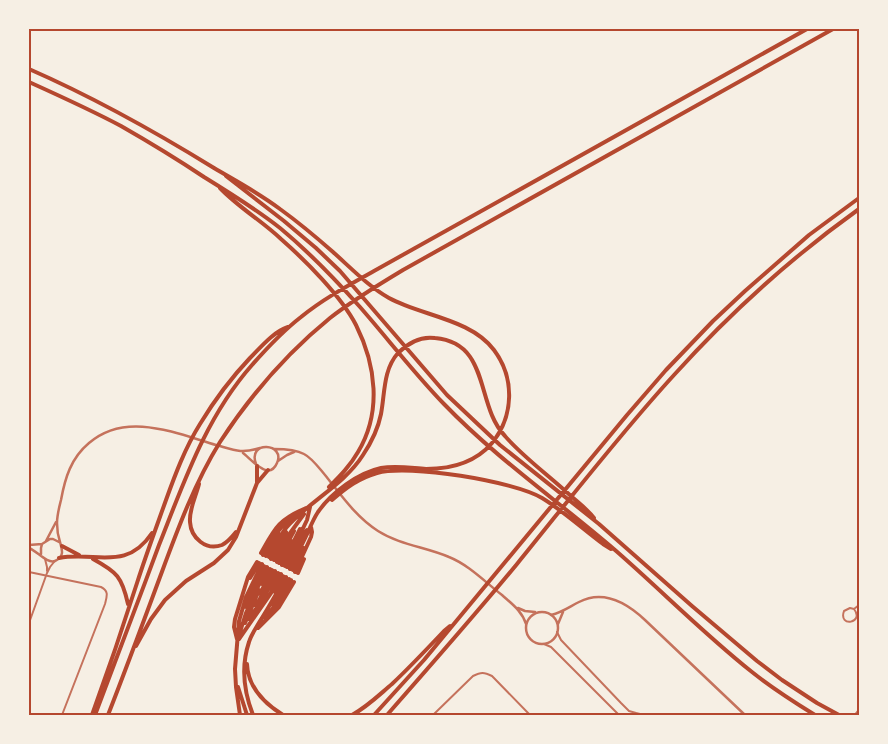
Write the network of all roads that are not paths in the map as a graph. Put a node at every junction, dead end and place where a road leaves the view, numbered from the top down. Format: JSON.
{"nodes":[{"id":1,"x":807,"y":29,"type":"edge"},
{"id":2,"x":833,"y":29,"type":"edge"},
{"id":3,"x":29,"y":69,"type":"edge"},
{"id":4,"x":29,"y":82,"type":"edge"},
{"id":5,"x":218,"y":170,"type":"junction"},
{"id":6,"x":215,"y":183,"type":"junction"},
{"id":7,"x":859,"y":198,"type":"edge"},
{"id":8,"x":859,"y":209,"type":"edge"},
{"id":9,"x":290,"y":326,"type":"junction"},
{"id":10,"x":260,"y":448,"type":"junction"},
{"id":11,"x":274,"y":449,"type":"junction"},
{"id":12,"x":296,"y":451,"type":"junction"},
{"id":13,"x":241,"y":452,"type":"junction"},
{"id":14,"x":278,"y":461,"type":"junction"},
{"id":15,"x":256,"y":465,"type":"junction"},
{"id":16,"x":268,"y":470,"type":"junction"},
{"id":17,"x":201,"y":477,"type":"junction"},
{"id":18,"x":257,"y":483,"type":"junction"},
{"id":19,"x":577,"y":504,"type":"junction"},
{"id":20,"x":310,"y":506,"type":"junction"},
{"id":21,"x":318,"y":512,"type":"junction"},
{"id":22,"x":57,"y":520,"type":"junction"},
{"id":23,"x":156,"y":527,"type":"junction"},
{"id":24,"x":311,"y":527,"type":"junction"},
{"id":25,"x":238,"y":530,"type":"junction"},
{"id":26,"x":46,"y":541,"type":"junction"},
{"id":27,"x":42,"y":544,"type":"junction"},
{"id":28,"x":61,"y":545,"type":"junction"},
{"id":29,"x":29,"y":546,"type":"edge"},
{"id":30,"x":617,"y":552,"type":"junction"},
{"id":31,"x":42,"y":556,"type":"junction"},
{"id":32,"x":81,"y":556,"type":"junction"},
{"id":33,"x":91,"y":558,"type":"junction"},
{"id":34,"x":45,"y":559,"type":"junction"},
{"id":35,"x":57,"y":560,"type":"junction"},
{"id":36,"x":279,"y":563,"type":"junction"},
{"id":37,"x":29,"y":572,"type":"edge"},
{"id":38,"x":275,"y":572,"type":"junction"},
{"id":39,"x":47,"y":574,"type":"junction"},
{"id":40,"x":129,"y":606,"type":"junction"},
{"id":41,"x":859,"y":606,"type":"edge"},
{"id":42,"x":517,"y":608,"type":"junction"},
{"id":43,"x":854,"y":609,"type":"junction"},
{"id":44,"x":539,"y":612,"type":"junction"},
{"id":45,"x":563,"y":612,"type":"junction"},
{"id":46,"x":552,"y":615,"type":"junction"},
{"id":47,"x":456,"y":622,"type":"junction"},
{"id":48,"x":29,"y":623,"type":"edge"},
{"id":49,"x":526,"y":624,"type":"junction"},
{"id":50,"x":558,"y":626,"type":"junction"},
{"id":51,"x":254,"y":632,"type":"junction"},
{"id":52,"x":557,"y":632,"type":"junction"},
{"id":53,"x":238,"y":641,"type":"junction"},
{"id":54,"x":544,"y":644,"type":"junction"},
{"id":55,"x":133,"y":650,"type":"junction"},
{"id":56,"x":246,"y":652,"type":"junction"},
{"id":57,"x":235,"y":677,"type":"junction"},
{"id":58,"x":859,"y":710,"type":"edge"},
{"id":59,"x":636,"y":713,"type":"junction"},
{"id":60,"x":62,"y":715,"type":"edge"},
{"id":61,"x":93,"y":715,"type":"edge"},
{"id":62,"x":108,"y":715,"type":"edge"},
{"id":63,"x":240,"y":715,"type":"edge"},
{"id":64,"x":247,"y":715,"type":"edge"},
{"id":65,"x":253,"y":715,"type":"edge"},
{"id":66,"x":283,"y":715,"type":"edge"},
{"id":67,"x":352,"y":715,"type":"edge"},
{"id":68,"x":374,"y":715,"type":"edge"},
{"id":69,"x":387,"y":715,"type":"edge"},
{"id":70,"x":433,"y":715,"type":"edge"},
{"id":71,"x":530,"y":715,"type":"edge"},
{"id":72,"x":619,"y":715,"type":"edge"},
{"id":73,"x":630,"y":715,"type":"edge"},
{"id":74,"x":644,"y":715,"type":"edge"},
{"id":75,"x":745,"y":715,"type":"edge"},
{"id":76,"x":816,"y":715,"type":"edge"},
{"id":77,"x":839,"y":715,"type":"edge"},
{"id":78,"x":855,"y":715,"type":"edge"}],
"edges":[{"from":1,"to":9,"type":"highway"},
{"from":2,"to":17,"type":"highway"},
{"from":3,"to":5,"type":"highway"},
{"from":4,"to":6,"type":"highway"},
{"from":5,"to":19,"type":"highway"},
{"from":5,"to":21,"type":"highway"},
{"from":6,"to":20,"type":"highway"},
{"from":6,"to":30,"type":"highway"},
{"from":7,"to":47,"type":"highway"},
{"from":8,"to":69,"type":"highway"},
{"from":9,"to":23,"type":"highway"},
{"from":9,"to":61,"type":"highway"},
{"from":10,"to":11,"type":"street"},
{"from":10,"to":13,"type":"street"},
{"from":10,"to":15,"type":"street"},
{"from":11,"to":12,"type":"street"},
{"from":11,"to":14,"type":"street"},
{"from":12,"to":14,"type":"street"},
{"from":12,"to":42,"type":"street"},
{"from":13,"to":15,"type":"street"},
{"from":13,"to":22,"type":"street"},
{"from":14,"to":16,"type":"street"},
{"from":15,"to":16,"type":"street"},
{"from":15,"to":18,"type":"highway"},
{"from":16,"to":18,"type":"highway"},
{"from":17,"to":25,"type":"highway"},
{"from":17,"to":55,"type":"highway"},
{"from":18,"to":25,"type":"highway"},
{"from":19,"to":20,"type":"highway"},
{"from":19,"to":77,"type":"highway"},
{"from":20,"to":36,"type":"highway"},
{"from":20,"to":36,"type":"highway"},
{"from":20,"to":36,"type":"highway"},
{"from":21,"to":24,"type":"highway"},
{"from":21,"to":30,"type":"highway"},
{"from":22,"to":26,"type":"street"},
{"from":22,"to":28,"type":"street"},
{"from":23,"to":33,"type":"highway"},
{"from":23,"to":40,"type":"highway"},
{"from":24,"to":36,"type":"highway"},
{"from":24,"to":36,"type":"highway"},
{"from":25,"to":55,"type":"highway"},
{"from":26,"to":27,"type":"street"},
{"from":26,"to":28,"type":"street"},
{"from":27,"to":29,"type":"street"},
{"from":27,"to":31,"type":"street"},
{"from":28,"to":32,"type":"highway"},
{"from":28,"to":35,"type":"street"},
{"from":29,"to":31,"type":"street"},
{"from":30,"to":76,"type":"highway"},
{"from":31,"to":34,"type":"street"},
{"from":32,"to":33,"type":"highway"},
{"from":32,"to":35,"type":"highway"},
{"from":33,"to":40,"type":"highway"},
{"from":34,"to":35,"type":"street"},
{"from":34,"to":39,"type":"street"},
{"from":35,"to":39,"type":"street"},
{"from":37,"to":39,"type":"street"},
{"from":38,"to":51,"type":"highway"},
{"from":38,"to":51,"type":"highway"},
{"from":38,"to":53,"type":"highway"},
{"from":38,"to":53,"type":"highway"},
{"from":38,"to":53,"type":"highway"},
{"from":39,"to":48,"type":"street"},
{"from":39,"to":60,"type":"street"},
{"from":40,"to":61,"type":"highway"},
{"from":41,"to":43,"type":"street"},
{"from":42,"to":44,"type":"street"},
{"from":42,"to":49,"type":"street"},
{"from":43,"to":43,"type":"street"},
{"from":44,"to":46,"type":"street"},
{"from":44,"to":49,"type":"street"},
{"from":45,"to":46,"type":"street"},
{"from":45,"to":50,"type":"street"},
{"from":45,"to":75,"type":"street"},
{"from":46,"to":50,"type":"street"},
{"from":47,"to":67,"type":"highway"},
{"from":47,"to":68,"type":"highway"},
{"from":49,"to":54,"type":"street"},
{"from":50,"to":52,"type":"street"},
{"from":51,"to":56,"type":"highway"},
{"from":52,"to":54,"type":"street"},
{"from":52,"to":59,"type":"street"},
{"from":53,"to":57,"type":"highway"},
{"from":54,"to":72,"type":"street"},
{"from":55,"to":62,"type":"highway"},
{"from":56,"to":65,"type":"highway"},
{"from":56,"to":66,"type":"highway"},
{"from":57,"to":63,"type":"highway"},
{"from":57,"to":64,"type":"highway"},
{"from":58,"to":78,"type":"street"},
{"from":59,"to":73,"type":"street"},
{"from":59,"to":74,"type":"street"},
{"from":70,"to":71,"type":"street"}]}
